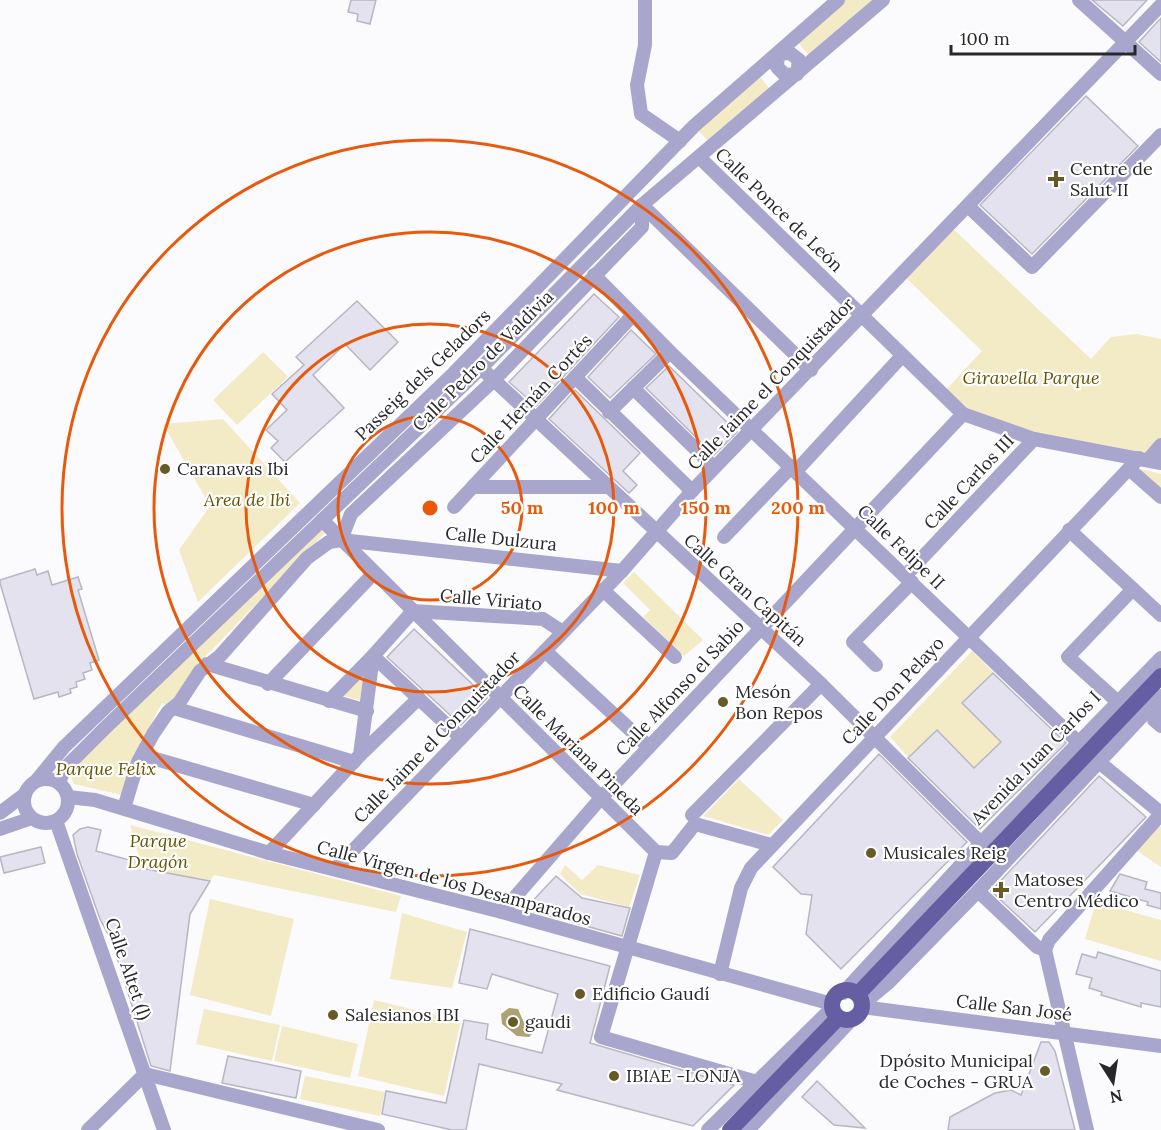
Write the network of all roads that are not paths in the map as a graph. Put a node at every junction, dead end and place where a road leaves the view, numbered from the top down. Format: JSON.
{"nodes":[{"id":1,"x":645,"y":0,"type":"edge"},
{"id":2,"x":838,"y":0,"type":"edge"},
{"id":3,"x":883,"y":0,"type":"edge"},
{"id":4,"x":1079,"y":0,"type":"edge"},
{"id":5,"x":1161,"y":5,"type":"edge"},
{"id":6,"x":1126,"y":43,"type":"junction"},
{"id":7,"x":778,"y":54,"type":"junction"},
{"id":8,"x":797,"y":74,"type":"junction"},
{"id":9,"x":1161,"y":74,"type":"edge"},
{"id":10,"x":1161,"y":135,"type":"edge"},
{"id":11,"x":680,"y":141,"type":"junction"},
{"id":12,"x":699,"y":157,"type":"junction"},
{"id":13,"x":642,"y":205,"type":"junction"},
{"id":14,"x":969,"y":207,"type":"junction"},
{"id":15,"x":594,"y":275,"type":"junction"},
{"id":16,"x":633,"y":315,"type":"junction"},
{"id":17,"x":863,"y":316,"type":"junction"},
{"id":18,"x":670,"y":352,"type":"junction"},
{"id":19,"x":902,"y":356,"type":"junction"},
{"id":20,"x":481,"y":368,"type":"junction"},
{"id":21,"x":811,"y":370,"type":"junction"},
{"id":22,"x":575,"y":377,"type":"junction"},
{"id":23,"x":493,"y":381,"type":"junction"},
{"id":24,"x":633,"y":388,"type":"junction"},
{"id":25,"x":609,"y":412,"type":"junction"},
{"id":26,"x":963,"y":414,"type":"junction"},
{"id":27,"x":536,"y":420,"type":"junction"},
{"id":28,"x":752,"y":429,"type":"junction"},
{"id":29,"x":1034,"y":439,"type":"junction"},
{"id":30,"x":1161,"y":445,"type":"edge"},
{"id":31,"x":1149,"y":460,"type":"edge"},
{"id":32,"x":714,"y":467,"type":"junction"},
{"id":33,"x":794,"y":468,"type":"junction"},
{"id":34,"x":1129,"y":469,"type":"junction"},
{"id":35,"x":473,"y":487,"type":"junction"},
{"id":36,"x":608,"y":487,"type":"junction"},
{"id":37,"x":692,"y":491,"type":"junction"},
{"id":38,"x":1161,"y":497,"type":"edge"},
{"id":39,"x":454,"y":507,"type":"dead end"},
{"id":40,"x":322,"y":520,"type":"junction"},
{"id":41,"x":856,"y":528,"type":"junction"},
{"id":42,"x":1069,"y":530,"type":"junction"},
{"id":43,"x":657,"y":534,"type":"junction"},
{"id":44,"x":724,"y":537,"type":"dead end"},
{"id":45,"x":341,"y":540,"type":"junction"},
{"id":46,"x":622,"y":571,"type":"junction"},
{"id":47,"x":373,"y":574,"type":"junction"},
{"id":48,"x":909,"y":579,"type":"junction"},
{"id":49,"x":1133,"y":589,"type":"junction"},
{"id":50,"x":603,"y":590,"type":"junction"},
{"id":51,"x":413,"y":611,"type":"junction"},
{"id":52,"x":1161,"y":615,"type":"edge"},
{"id":53,"x":761,"y":628,"type":"junction"},
{"id":54,"x":563,"y":632,"type":"junction"},
{"id":55,"x":969,"y":636,"type":"junction"},
{"id":56,"x":545,"y":651,"type":"junction"},
{"id":57,"x":373,"y":656,"type":"junction"},
{"id":58,"x":675,"y":657,"type":"dead end"},
{"id":59,"x":1161,"y":657,"type":"edge"},
{"id":60,"x":207,"y":664,"type":"junction"},
{"id":61,"x":876,"y":665,"type":"dead end"},
{"id":62,"x":1161,"y":676,"type":"edge"},
{"id":63,"x":268,"y":684,"type":"junction"},
{"id":64,"x":821,"y":684,"type":"junction"},
{"id":65,"x":1161,"y":696,"type":"edge"},
{"id":66,"x":419,"y":698,"type":"junction"},
{"id":67,"x":500,"y":698,"type":"junction"},
{"id":68,"x":329,"y":701,"type":"junction"},
{"id":69,"x":1118,"y":702,"type":"junction"},
{"id":70,"x":174,"y":708,"type":"junction"},
{"id":71,"x":367,"y":711,"type":"junction"},
{"id":72,"x":1161,"y":712,"type":"edge"},
{"id":73,"x":1161,"y":726,"type":"edge"},
{"id":74,"x":876,"y":737,"type":"junction"},
{"id":75,"x":460,"y":738,"type":"junction"},
{"id":76,"x":649,"y":747,"type":"junction"},
{"id":77,"x":1089,"y":753,"type":"junction"},
{"id":78,"x":142,"y":755,"type":"junction"},
{"id":79,"x":357,"y":758,"type":"junction"},
{"id":80,"x":37,"y":780,"type":"junction"},
{"id":81,"x":59,"y":782,"type":"junction"},
{"id":82,"x":25,"y":794,"type":"junction"},
{"id":83,"x":68,"y":797,"type":"junction"},
{"id":84,"x":601,"y":798,"type":"junction"},
{"id":85,"x":314,"y":805,"type":"junction"},
{"id":86,"x":124,"y":808,"type":"junction"},
{"id":87,"x":0,"y":813,"type":"edge"},
{"id":88,"x":1161,"y":814,"type":"edge"},
{"id":89,"x":33,"y":818,"type":"junction"},
{"id":90,"x":56,"y":821,"type":"junction"},
{"id":91,"x":0,"y":829,"type":"edge"},
{"id":92,"x":776,"y":841,"type":"junction"},
{"id":93,"x":987,"y":849,"type":"junction"},
{"id":94,"x":656,"y":852,"type":"junction"},
{"id":95,"x":269,"y":853,"type":"junction"},
{"id":96,"x":335,"y":869,"type":"junction"},
{"id":97,"x":978,"y":891,"type":"junction"},
{"id":98,"x":502,"y":912,"type":"junction"},
{"id":99,"x":629,"y":948,"type":"junction"},
{"id":100,"x":1045,"y":950,"type":"junction"},
{"id":101,"x":720,"y":974,"type":"junction"},
{"id":102,"x":848,"y":1006,"type":"junction"},
{"id":103,"x":1064,"y":1032,"type":"junction"},
{"id":104,"x":1161,"y":1046,"type":"edge"},
{"id":105,"x":145,"y":1074,"type":"junction"},
{"id":106,"x":763,"y":1086,"type":"junction"},
{"id":107,"x":88,"y":1130,"type":"edge"},
{"id":108,"x":164,"y":1130,"type":"edge"},
{"id":109,"x":378,"y":1130,"type":"edge"},
{"id":110,"x":708,"y":1130,"type":"edge"},
{"id":111,"x":730,"y":1130,"type":"edge"},
{"id":112,"x":748,"y":1130,"type":"edge"},
{"id":113,"x":1087,"y":1130,"type":"edge"}],
"edges":[{"from":1,"to":11,"type":"street"},
{"from":2,"to":7,"type":"street","name":"Passeig dels Geladors"},
{"from":3,"to":8,"type":"street"},
{"from":4,"to":6,"type":"street"},
{"from":5,"to":6,"type":"street","name":"Calle Jaime el Conquistador"},
{"from":6,"to":9,"type":"street"},
{"from":6,"to":14,"type":"street","name":"Calle Jaime el Conquistador"},
{"from":7,"to":8,"type":"street"},
{"from":7,"to":11,"type":"street","name":"Passeig dels Geladors"},
{"from":8,"to":12,"type":"street"},
{"from":10,"to":14,"type":"street"},
{"from":11,"to":12,"type":"street","name":"Calle Ponce de León"},
{"from":11,"to":80,"type":"street","name":"Passeig dels Geladors"},
{"from":12,"to":13,"type":"street"},
{"from":12,"to":17,"type":"street","name":"Calle Ponce de León"},
{"from":13,"to":15,"type":"street","name":"Calle Pedro de Valdivia"},
{"from":13,"to":20,"type":"street"},
{"from":13,"to":21,"type":"street"},
{"from":14,"to":17,"type":"street","name":"Calle Jaime el Conquistador"},
{"from":15,"to":16,"type":"street","name":"Calle Felipe II"},
{"from":15,"to":23,"type":"street","name":"Calle Pedro de Valdivia"},
{"from":16,"to":18,"type":"street","name":"Calle Felipe II"},
{"from":16,"to":22,"type":"street","name":"Calle Hernán Cortés"},
{"from":17,"to":19,"type":"street","name":"Calle Ponce de León"},
{"from":17,"to":21,"type":"street","name":"Calle Jaime el Conquistador"},
{"from":18,"to":24,"type":"street"},
{"from":18,"to":28,"type":"street","name":"Calle Felipe II"},
{"from":19,"to":26,"type":"street","name":"Calle Ponce de León"},
{"from":19,"to":33,"type":"street"},
{"from":20,"to":23,"type":"street","name":"Calle Gran Capitán"},
{"from":20,"to":40,"type":"street"},
{"from":21,"to":28,"type":"street","name":"Calle Jaime el Conquistador"},
{"from":22,"to":25,"type":"street"},
{"from":22,"to":27,"type":"street","name":"Calle Hernán Cortés"},
{"from":23,"to":27,"type":"street","name":"Calle Gran Capitán"},
{"from":23,"to":45,"type":"street","name":"Calle Pedro de Valdivia"},
{"from":24,"to":25,"type":"street"},
{"from":24,"to":32,"type":"street"},
{"from":25,"to":37,"type":"street"},
{"from":26,"to":29,"type":"street"},
{"from":26,"to":41,"type":"street","name":"Calle Alfonso el Sabio"},
{"from":27,"to":35,"type":"street","name":"Calle Hernán Cortés"},
{"from":27,"to":36,"type":"street","name":"Calle Gran Capitán"},
{"from":28,"to":32,"type":"street","name":"Calle Jaime el Conquistador"},
{"from":28,"to":33,"type":"street","name":"Calle Felipe II"},
{"from":29,"to":31,"type":"street"},
{"from":29,"to":48,"type":"street","name":"Calle Carlos III"},
{"from":30,"to":31,"type":"street","name":"Calle Don Pelayo"},
{"from":31,"to":34,"type":"street","name":"Calle Don Pelayo"},
{"from":32,"to":37,"type":"street","name":"Calle Jaime el Conquistador"},
{"from":33,"to":41,"type":"street","name":"Calle Felipe II"},
{"from":33,"to":44,"type":"street"},
{"from":34,"to":38,"type":"street"},
{"from":34,"to":42,"type":"street","name":"Calle Don Pelayo"},
{"from":35,"to":36,"type":"street"},
{"from":35,"to":39,"type":"street","name":"Calle Hernán Cortés"},
{"from":36,"to":43,"type":"street","name":"Calle Gran Capitán"},
{"from":37,"to":43,"type":"street","name":"Calle Jaime el Conquistador"},
{"from":40,"to":45,"type":"street","name":"Calle Mariana Pineda"},
{"from":40,"to":81,"type":"street"},
{"from":41,"to":48,"type":"street","name":"Calle Felipe II"},
{"from":41,"to":53,"type":"street","name":"Calle Alfonso el Sabio"},
{"from":42,"to":49,"type":"street"},
{"from":42,"to":55,"type":"street","name":"Calle Don Pelayo"},
{"from":43,"to":46,"type":"street","name":"Calle Jaime el Conquistador"},
{"from":43,"to":53,"type":"street","name":"Calle Gran Capitán"},
{"from":45,"to":46,"type":"street","name":"Calle Dulzura"},
{"from":45,"to":47,"type":"street","name":"Calle Mariana Pineda"},
{"from":45,"to":60,"type":"street"},
{"from":46,"to":50,"type":"street","name":"Calle Jaime el Conquistador"},
{"from":47,"to":51,"type":"street","name":"Calle Mariana Pineda"},
{"from":47,"to":63,"type":"street"},
{"from":48,"to":55,"type":"street","name":"Calle Felipe II"},
{"from":48,"to":61,"type":"street","name":"Calle Carlos III"},
{"from":49,"to":52,"type":"street"},
{"from":49,"to":69,"type":"street"},
{"from":50,"to":54,"type":"street","name":"Calle Jaime el Conquistador"},
{"from":50,"to":58,"type":"street"},
{"from":51,"to":54,"type":"street","name":"Calle Viriato"},
{"from":51,"to":57,"type":"street"},
{"from":51,"to":67,"type":"street","name":"Calle Mariana Pineda"},
{"from":53,"to":64,"type":"street","name":"Calle Gran Capitán"},
{"from":53,"to":76,"type":"street","name":"Calle Alfonso el Sabio"},
{"from":54,"to":56,"type":"street","name":"Calle Jaime el Conquistador"},
{"from":55,"to":74,"type":"street","name":"Calle Don Pelayo"},
{"from":55,"to":77,"type":"street","name":"Calle Felipe II"},
{"from":56,"to":67,"type":"street","name":"Calle Jaime el Conquistador"},
{"from":56,"to":76,"type":"street"},
{"from":57,"to":66,"type":"street"},
{"from":57,"to":68,"type":"street"},
{"from":57,"to":71,"type":"street"},
{"from":59,"to":69,"type":"street","name":"Avenida Juan Carlos I"},
{"from":60,"to":63,"type":"street"},
{"from":60,"to":70,"type":"street"},
{"from":62,"to":77,"type":"main road","name":"Avenida Juan Carlos I"},
{"from":63,"to":68,"type":"street"},
{"from":64,"to":74,"type":"street","name":"Calle Gran Capitán"},
{"from":64,"to":92,"type":"street"},
{"from":65,"to":77,"type":"street","name":"Avenida Juan Carlos I"},
{"from":66,"to":75,"type":"street"},
{"from":66,"to":79,"type":"street"},
{"from":67,"to":75,"type":"street","name":"Calle Jaime el Conquistador"},
{"from":67,"to":84,"type":"street","name":"Calle Mariana Pineda"},
{"from":68,"to":71,"type":"street"},
{"from":69,"to":77,"type":"street","name":"Avenida Juan Carlos I"},
{"from":70,"to":78,"type":"street"},
{"from":70,"to":79,"type":"street"},
{"from":71,"to":79,"type":"street"},
{"from":72,"to":73,"type":"street"},
{"from":74,"to":92,"type":"street","name":"Calle Don Pelayo"},
{"from":74,"to":93,"type":"street","name":"Calle Gran Capitán"},
{"from":75,"to":96,"type":"street","name":"Calle Jaime el Conquistador"},
{"from":76,"to":84,"type":"street","name":"Calle Alfonso el Sabio"},
{"from":77,"to":88,"type":"street","name":"Calle Felipe II"},
{"from":77,"to":93,"type":"main road","name":"Avenida Juan Carlos I"},
{"from":77,"to":97,"type":"street","name":"Avenida Juan Carlos I"},
{"from":78,"to":85,"type":"street"},
{"from":78,"to":86,"type":"street"},
{"from":79,"to":85,"type":"street"},
{"from":80,"to":81,"type":"street"},
{"from":80,"to":82,"type":"street"},
{"from":81,"to":83,"type":"street"},
{"from":82,"to":87,"type":"street"},
{"from":82,"to":89,"type":"street"},
{"from":83,"to":86,"type":"street","name":"Calle Virgen de los Desamparados"},
{"from":83,"to":90,"type":"street"},
{"from":84,"to":94,"type":"street","name":"Calle Mariana Pineda"},
{"from":84,"to":98,"type":"street","name":"Calle Alfonso el Sabio"},
{"from":85,"to":95,"type":"street"},
{"from":86,"to":95,"type":"street","name":"Calle Virgen de los Desamparados"},
{"from":88,"to":100,"type":"street"},
{"from":89,"to":90,"type":"street"},
{"from":89,"to":91,"type":"street"},
{"from":90,"to":105,"type":"street","name":"Calle Altet (l)"},
{"from":92,"to":94,"type":"street"},
{"from":92,"to":101,"type":"street","name":"Calle Don Pelayo"},
{"from":93,"to":102,"type":"main road","name":"Avenida Juan Carlos I"},
{"from":94,"to":99,"type":"street"},
{"from":95,"to":96,"type":"street","name":"Calle Virgen de los Desamparados"},
{"from":96,"to":98,"type":"street","name":"Calle Virgen de los Desamparados"},
{"from":97,"to":100,"type":"street"},
{"from":97,"to":102,"type":"street","name":"Avenida Juan Carlos I"},
{"from":98,"to":99,"type":"street","name":"Calle Virgen de los Desamparados"},
{"from":99,"to":101,"type":"street","name":"Calle Virgen de los Desamparados"},
{"from":99,"to":106,"type":"street"},
{"from":100,"to":103,"type":"street"},
{"from":101,"to":102,"type":"street","name":"Calle Virgen de los Desamparados"},
{"from":102,"to":103,"type":"street","name":"Calle San José"},
{"from":102,"to":106,"type":"main road","name":"Avenida Juan Carlos I"},
{"from":102,"to":112,"type":"street","name":"Avenida Juan Carlos I"},
{"from":103,"to":104,"type":"street","name":"Calle San José"},
{"from":103,"to":113,"type":"street"},
{"from":105,"to":107,"type":"street"},
{"from":105,"to":108,"type":"street","name":"Calle Altet (l)"},
{"from":105,"to":109,"type":"street"},
{"from":106,"to":110,"type":"street","name":"Avenida Juan Carlos I"},
{"from":106,"to":111,"type":"main road","name":"Avenida Juan Carlos I"}]}
